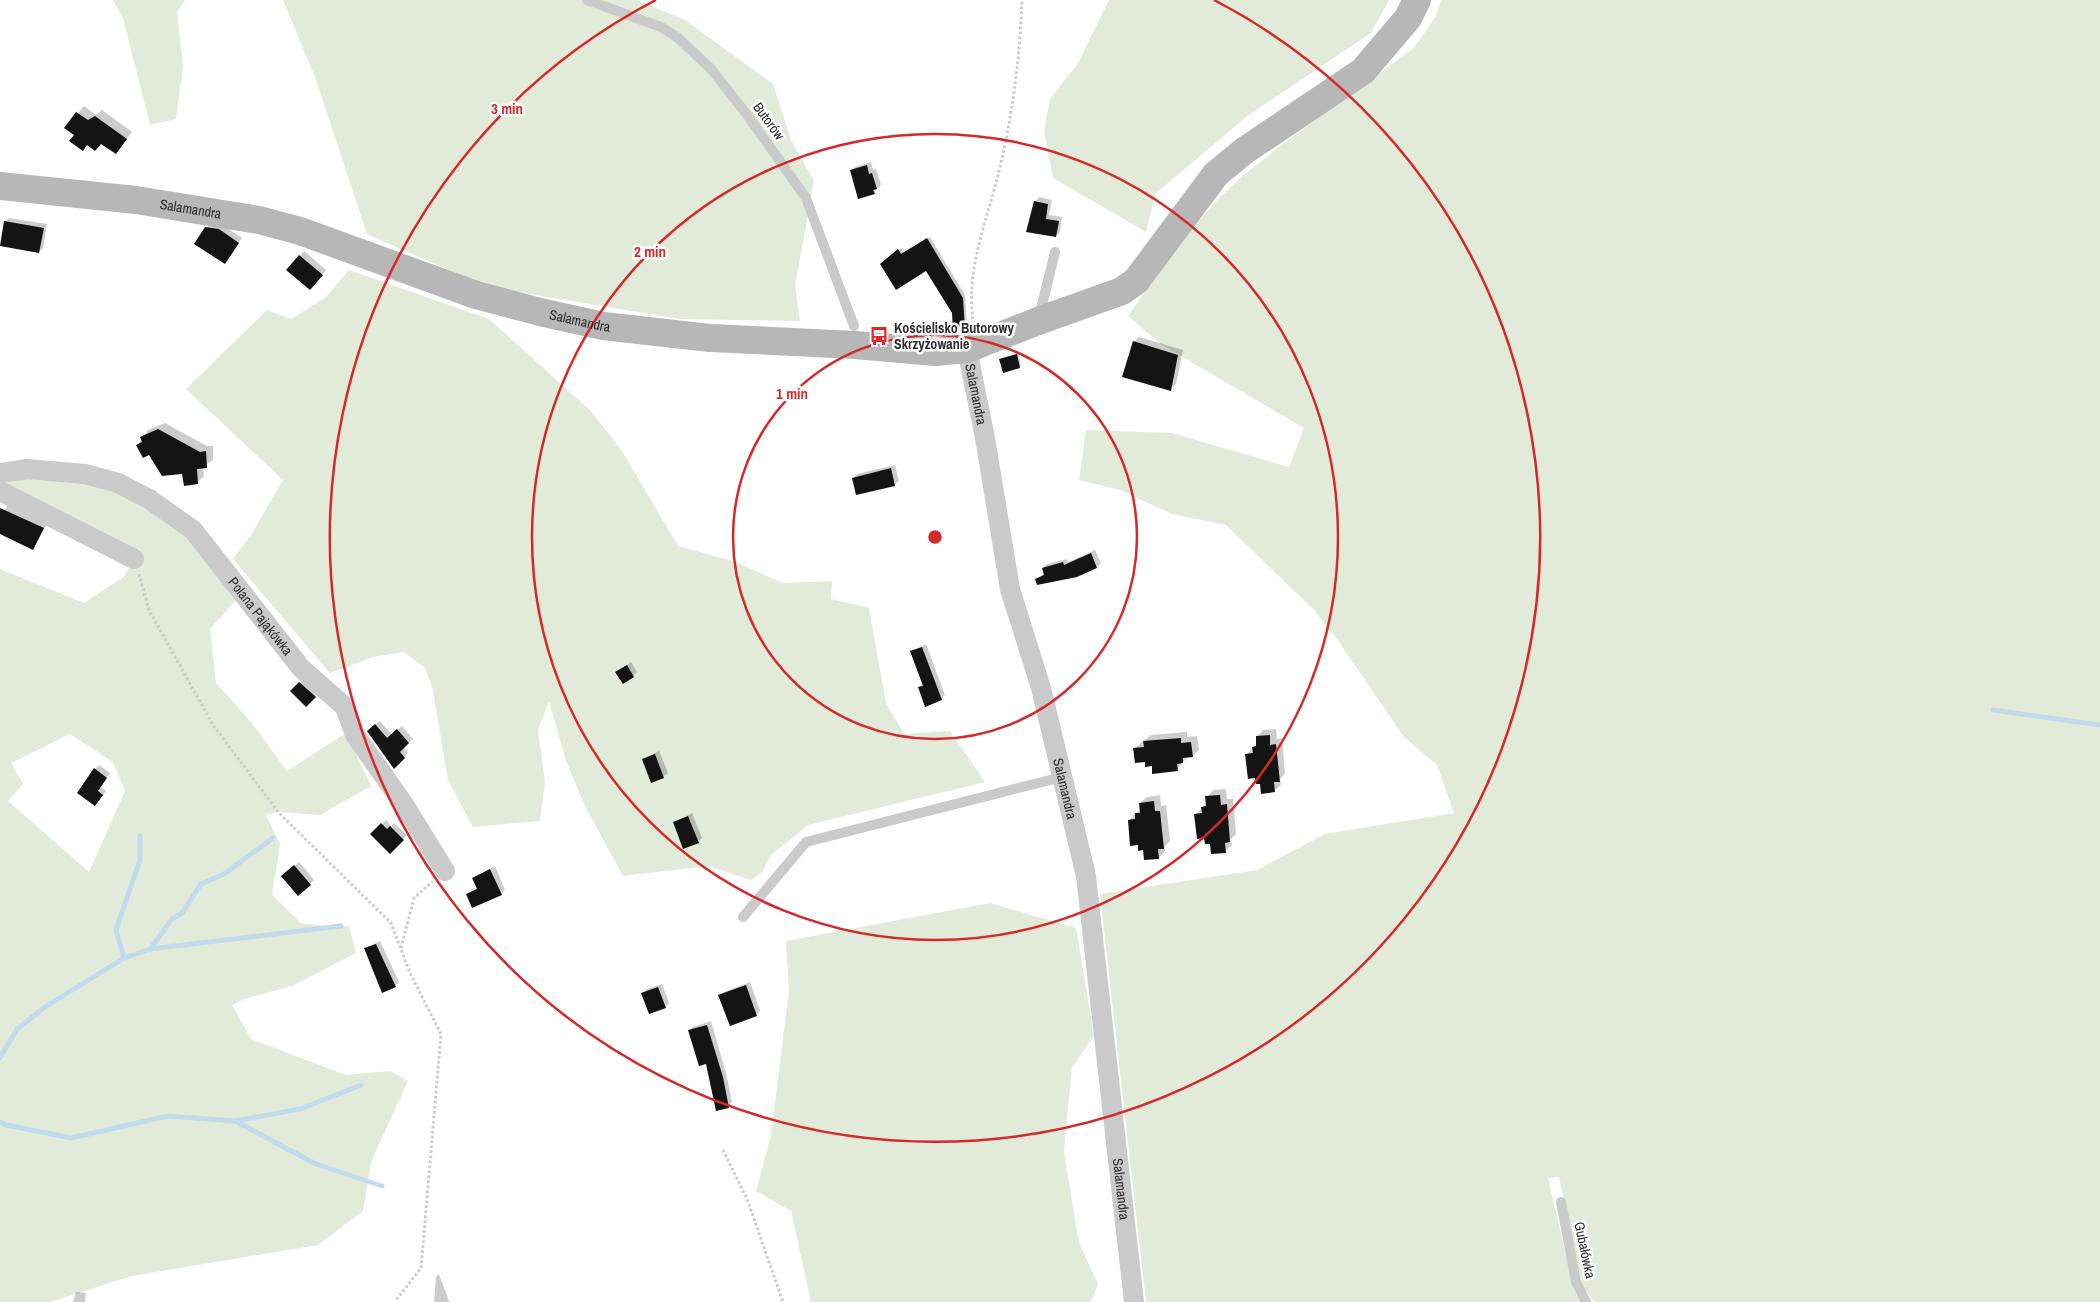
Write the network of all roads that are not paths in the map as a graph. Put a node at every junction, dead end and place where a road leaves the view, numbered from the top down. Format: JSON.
{"nodes":[{"id":1,"x":586,"y":0,"type":"edge"},
{"id":2,"x":1417,"y":0,"type":"edge"},
{"id":3,"x":0,"y":186,"type":"edge"},
{"id":4,"x":1056,"y":252,"type":"dead end"},
{"id":5,"x":1038,"y":321,"type":"junction"},
{"id":6,"x":854,"y":334,"type":"junction"},
{"id":7,"x":972,"y":348,"type":"junction"},
{"id":8,"x":0,"y":473,"type":"edge"},
{"id":9,"x":0,"y":491,"type":"edge"},
{"id":10,"x":134,"y":559,"type":"road end"},
{"id":11,"x":1062,"y":776,"type":"junction"},
{"id":12,"x":445,"y":871,"type":"road end"},
{"id":13,"x":743,"y":917,"type":"dead end"},
{"id":14,"x":1561,"y":1202,"type":"dead end"},
{"id":15,"x":1133,"y":1296,"type":"edge"},
{"id":16,"x":1586,"y":1302,"type":"edge"}],
"edges":[{"from":1,"to":6,"type":"lane","name":"Butorów"},
{"from":2,"to":5,"type":"street"},
{"from":3,"to":6,"type":"street","name":"Salamandra"},
{"from":4,"to":5,"type":"lane"},
{"from":5,"to":7,"type":"street"},
{"from":6,"to":7,"type":"street","name":"Salamandra"},
{"from":7,"to":11,"type":"street","name":"Salamandra"},
{"from":8,"to":12,"type":"street","name":"Polana Pająkówka"},
{"from":9,"to":10,"type":"street"},
{"from":11,"to":13,"type":"lane"},
{"from":11,"to":15,"type":"street","name":"Salamandra"},
{"from":14,"to":16,"type":"lane","name":"Gubałówka"}]}
